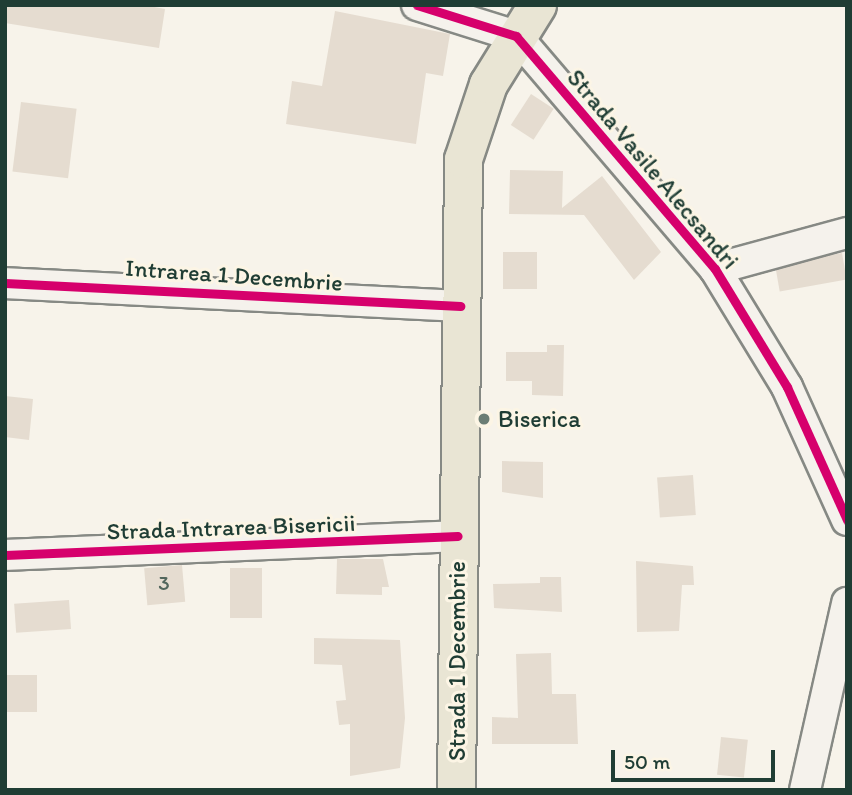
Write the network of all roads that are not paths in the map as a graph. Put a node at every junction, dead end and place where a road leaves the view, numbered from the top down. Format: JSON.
{"nodes":[{"id":1,"x":417,"y":5,"type":"edge"},
{"id":2,"x":537,"y":5,"type":"edge"},
{"id":3,"x":516,"y":36,"type":"junction"},
{"id":4,"x":847,"y":233,"type":"edge"},
{"id":5,"x":715,"y":269,"type":"junction"},
{"id":6,"x":5,"y":283,"type":"edge"},
{"id":7,"x":460,"y":306,"type":"junction"},
{"id":8,"x":847,"y":520,"type":"edge"},
{"id":9,"x":458,"y":536,"type":"junction"},
{"id":10,"x":5,"y":555,"type":"edge"},
{"id":11,"x":847,"y":603,"type":"edge"},
{"id":12,"x":456,"y":790,"type":"edge"},
{"id":13,"x":804,"y":790,"type":"edge"}],
"edges":[{"from":1,"to":3,"type":"street"},
{"from":2,"to":3,"type":"main road","name":"Strada 1 Decembrie"},
{"from":3,"to":5,"type":"street","name":"Strada Vasile Alecsandri"},
{"from":3,"to":7,"type":"main road","name":"Strada 1 Decembrie"},
{"from":4,"to":5,"type":"street"},
{"from":5,"to":8,"type":"street","name":"Strada Vasile Alecsandri"},
{"from":6,"to":7,"type":"street","name":"Intrarea 1 Decembrie"},
{"from":7,"to":9,"type":"main road","name":"Strada 1 Decembrie"},
{"from":9,"to":10,"type":"street","name":"Strada Intrarea Bisericii"},
{"from":9,"to":12,"type":"main road","name":"Strada 1 Decembrie"},
{"from":11,"to":13,"type":"street"}]}
